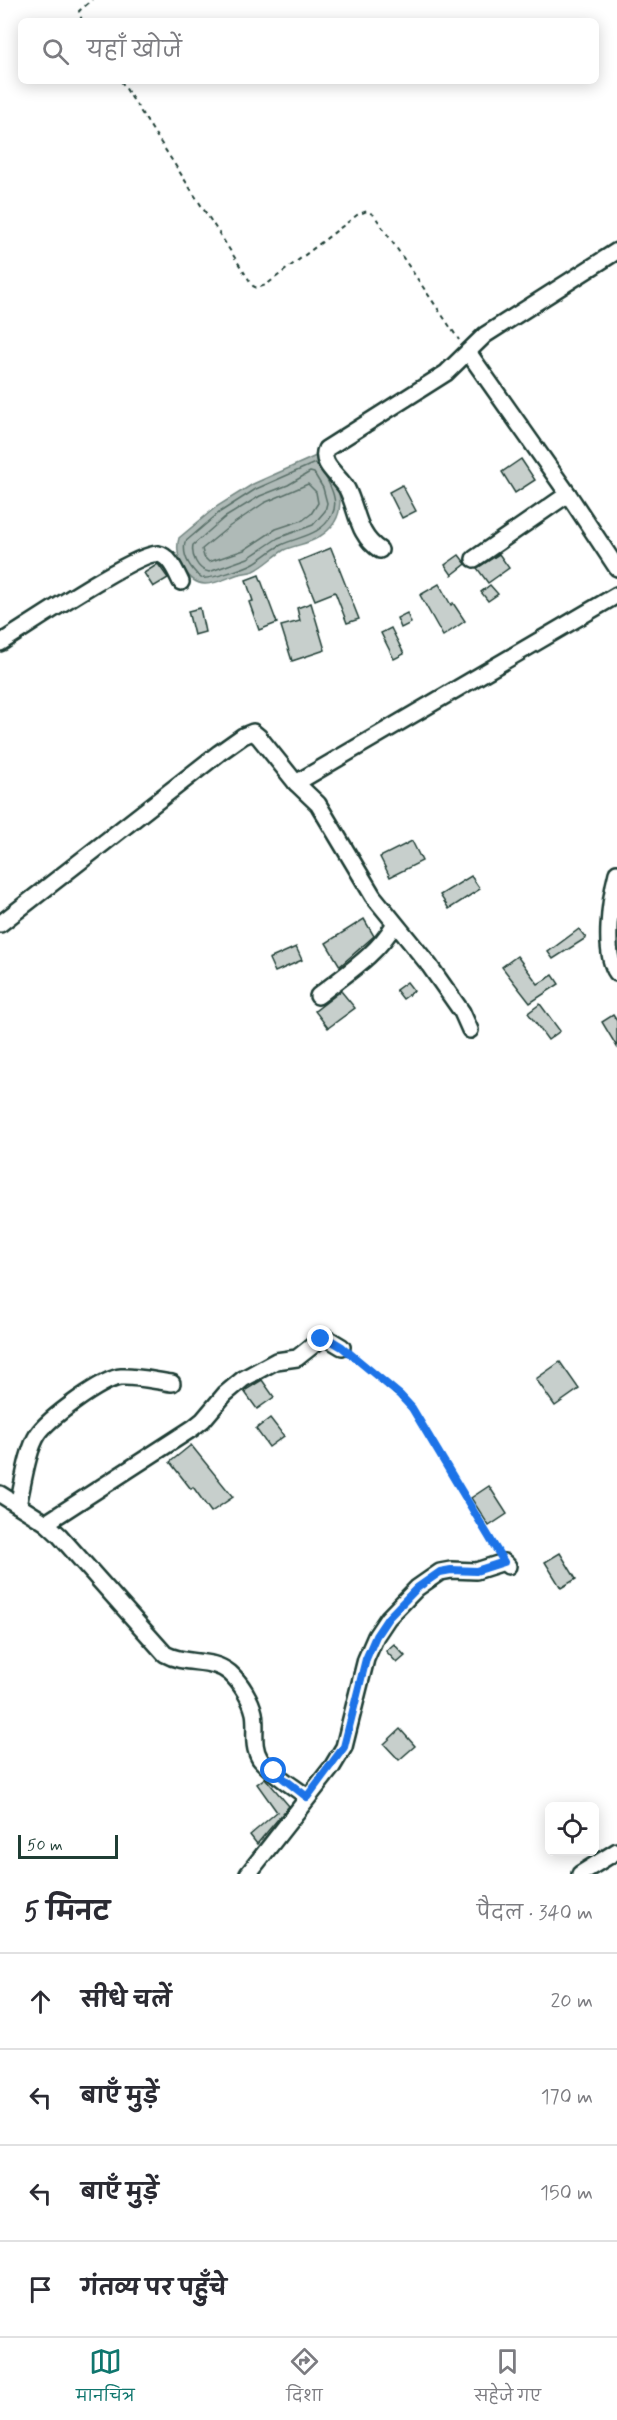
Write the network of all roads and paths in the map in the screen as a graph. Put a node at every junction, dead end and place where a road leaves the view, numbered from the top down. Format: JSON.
{"nodes":[{"id":1,"x":92,"y":0,"type":"edge"},
{"id":2,"x":81,"y":18,"type":"edge"},
{"id":3,"x":124,"y":84,"type":"edge"},
{"id":4,"x":617,"y":251,"type":"edge"},
{"id":5,"x":468,"y":352,"type":"junction"},
{"id":6,"x":568,"y":494,"type":"junction"},
{"id":7,"x":380,"y":550,"type":"dead end"},
{"id":8,"x":474,"y":559,"type":"dead end"},
{"id":9,"x":617,"y":568,"type":"edge"},
{"id":10,"x":181,"y":582,"type":"dead end"},
{"id":11,"x":617,"y":596,"type":"edge"},
{"id":12,"x":0,"y":643,"type":"edge"},
{"id":13,"x":296,"y":783,"type":"junction"},
{"id":14,"x":617,"y":873,"type":"edge"},
{"id":15,"x":0,"y":924,"type":"edge"},
{"id":16,"x":394,"y":925,"type":"junction"},
{"id":17,"x":617,"y":973,"type":"edge"},
{"id":18,"x":318,"y":996,"type":"dead end"},
{"id":19,"x":470,"y":1030,"type":"dead end"},
{"id":20,"x":342,"y":1347,"type":"joint"},
{"id":21,"x":172,"y":1383,"type":"dead end"},
{"id":22,"x":0,"y":1494,"type":"edge"},
{"id":23,"x":18,"y":1505,"type":"junction"},
{"id":24,"x":46,"y":1522,"type":"junction"},
{"id":25,"x":506,"y":1564,"type":"joint"},
{"id":26,"x":307,"y":1797,"type":"junction"},
{"id":27,"x":617,"y":1851,"type":"edge"},
{"id":28,"x":248,"y":1874,"type":"edge"},
{"id":29,"x":580,"y":1874,"type":"edge"}],
"edges":[{"from":1,"to":2,"type":"path"},
{"from":3,"to":5,"type":"path"},
{"from":4,"to":5,"type":"street"},
{"from":5,"to":6,"type":"street"},
{"from":5,"to":7,"type":"street"},
{"from":6,"to":8,"type":"street"},
{"from":6,"to":9,"type":"street"},
{"from":10,"to":12,"type":"street"},
{"from":11,"to":13,"type":"street"},
{"from":13,"to":15,"type":"street"},
{"from":13,"to":16,"type":"street"},
{"from":14,"to":17,"type":"street"},
{"from":16,"to":18,"type":"street"},
{"from":16,"to":19,"type":"street"},
{"from":20,"to":24,"type":"street"},
{"from":20,"to":25,"type":"path"},
{"from":21,"to":23,"type":"street"},
{"from":22,"to":23,"type":"street"},
{"from":23,"to":24,"type":"street"},
{"from":24,"to":26,"type":"street"},
{"from":25,"to":26,"type":"street"},
{"from":26,"to":28,"type":"street"},
{"from":27,"to":29,"type":"street"}]}
